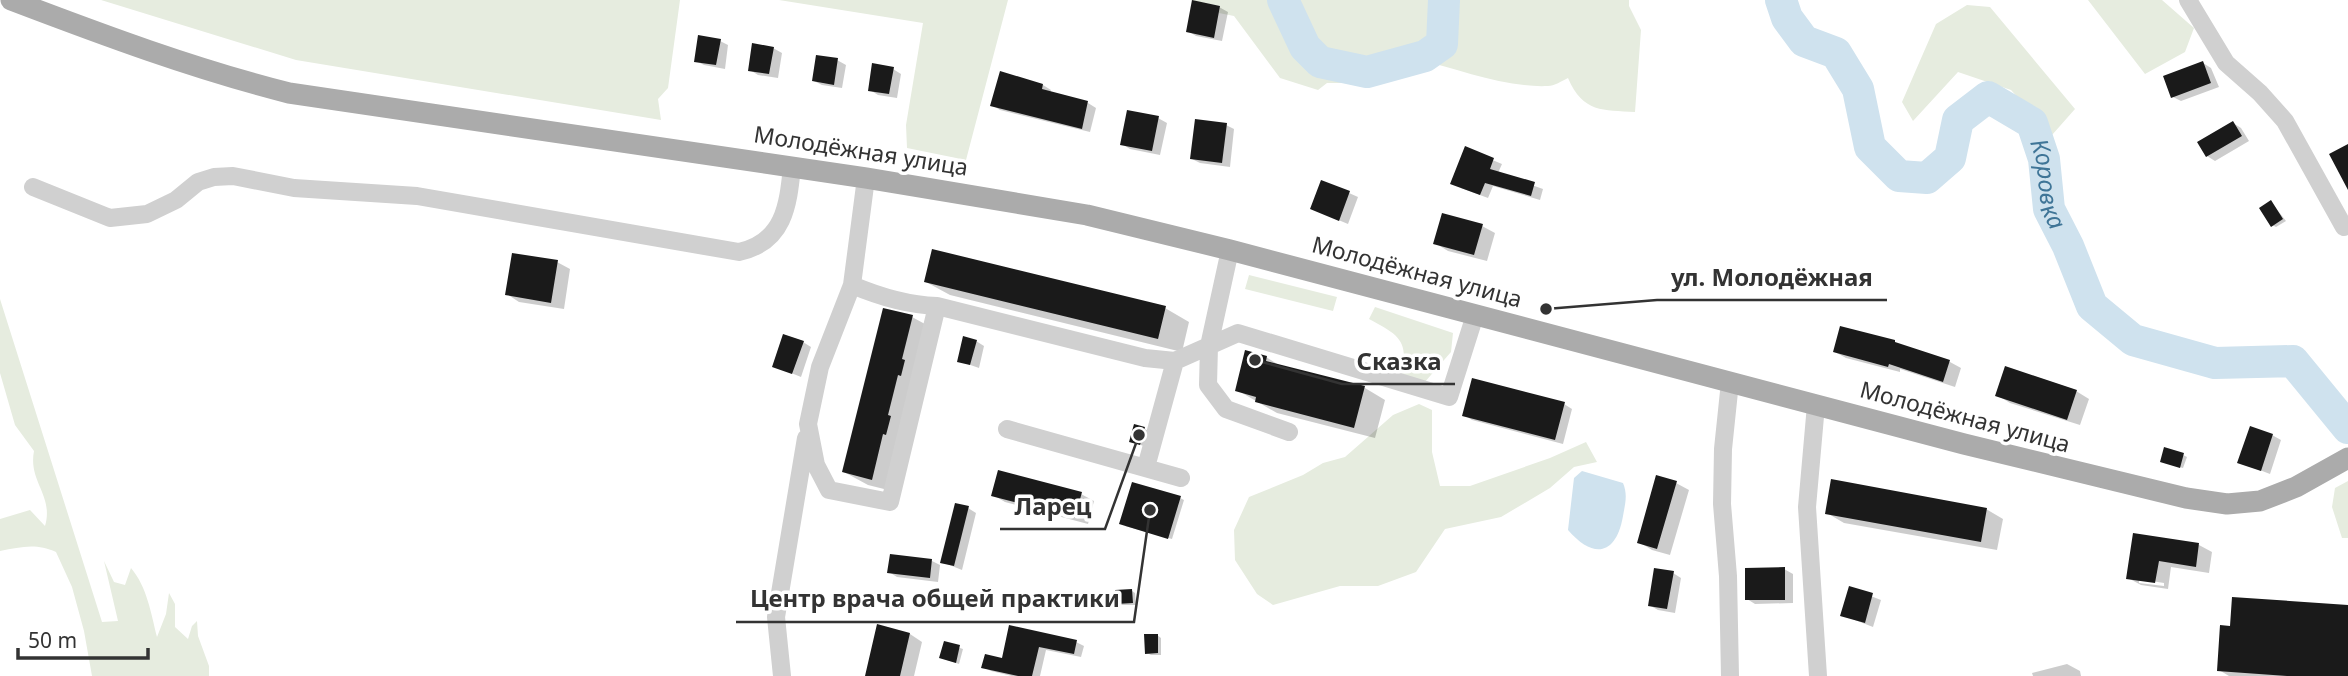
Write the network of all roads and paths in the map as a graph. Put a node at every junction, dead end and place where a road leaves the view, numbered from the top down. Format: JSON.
{"nodes":[{"id":1,"x":11,"y":0,"type":"edge"},
{"id":2,"x":2188,"y":0,"type":"edge"},
{"id":3,"x":792,"y":167,"type":"junction"},
{"id":4,"x":866,"y":178,"type":"junction"},
{"id":5,"x":33,"y":187,"type":"dead end"},
{"id":6,"x":2344,"y":227,"type":"dead end"},
{"id":7,"x":1230,"y":250,"type":"junction"},
{"id":8,"x":852,"y":285,"type":"junction"},
{"id":9,"x":937,"y":306,"type":"junction"},
{"id":10,"x":1475,"y":315,"type":"junction"},
{"id":11,"x":1209,"y":346,"type":"junction"},
{"id":12,"x":1175,"y":360,"type":"junction"},
{"id":13,"x":1730,"y":382,"type":"junction"},
{"id":14,"x":1816,"y":405,"type":"junction"},
{"id":15,"x":808,"y":424,"type":"junction"},
{"id":16,"x":1007,"y":429,"type":"dead end"},
{"id":17,"x":1289,"y":432,"type":"dead end"},
{"id":18,"x":2348,"y":458,"type":"edge"},
{"id":19,"x":1146,"y":467,"type":"junction"},
{"id":20,"x":1181,"y":478,"type":"dead end"},
{"id":21,"x":782,"y":676,"type":"edge"},
{"id":22,"x":1730,"y":676,"type":"edge"},
{"id":23,"x":1818,"y":676,"type":"edge"}],
"edges":[{"from":1,"to":3,"type":"main road","name":"Молодёжная улица"},
{"from":2,"to":6,"type":"street"},
{"from":3,"to":4,"type":"main road","name":"Молодёжная улица"},
{"from":3,"to":5,"type":"street"},
{"from":4,"to":7,"type":"main road","name":"Молодёжная улица"},
{"from":4,"to":8,"type":"street"},
{"from":7,"to":10,"type":"main road","name":"Молодёжная улица"},
{"from":7,"to":11,"type":"street"},
{"from":8,"to":9,"type":"street"},
{"from":8,"to":15,"type":"street"},
{"from":9,"to":12,"type":"street"},
{"from":9,"to":15,"type":"street"},
{"from":10,"to":11,"type":"street"},
{"from":10,"to":13,"type":"main road","name":"Молодёжная улица"},
{"from":11,"to":12,"type":"street"},
{"from":11,"to":17,"type":"street"},
{"from":12,"to":19,"type":"street"},
{"from":13,"to":14,"type":"main road","name":"Молодёжная улица"},
{"from":13,"to":22,"type":"street"},
{"from":14,"to":18,"type":"main road","name":"Молодёжная улица"},
{"from":14,"to":23,"type":"street"},
{"from":15,"to":21,"type":"street"},
{"from":16,"to":19,"type":"street"},
{"from":19,"to":20,"type":"street"}]}
